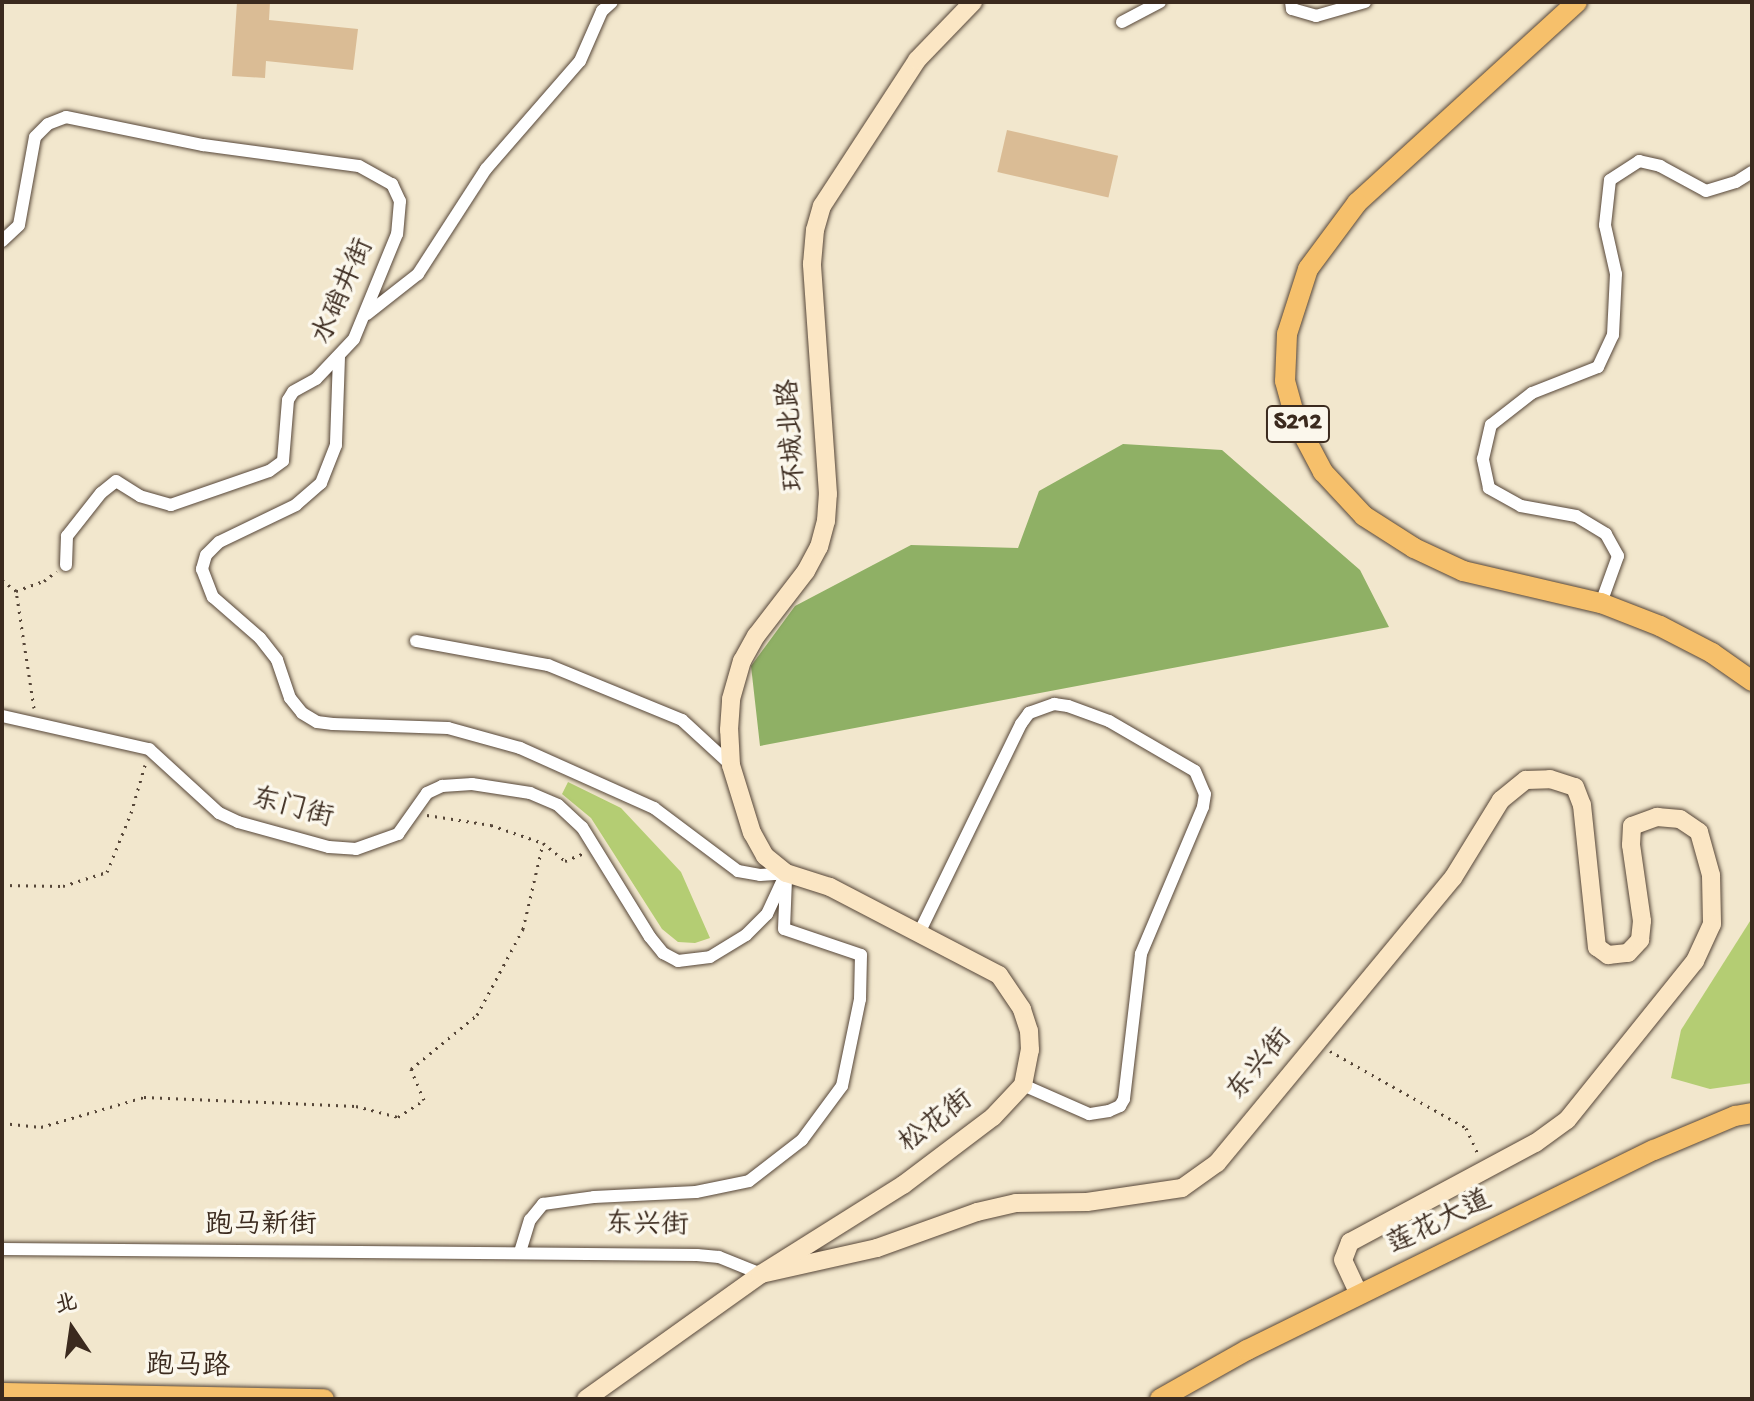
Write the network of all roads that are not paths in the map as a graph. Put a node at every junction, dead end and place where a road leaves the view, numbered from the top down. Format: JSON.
{"nodes":[{"id":1,"x":612,"y":2,"type":"edge"},
{"id":2,"x":973,"y":2,"type":"edge"},
{"id":3,"x":1160,"y":2,"type":"edge"},
{"id":4,"x":1291,"y":2,"type":"edge"},
{"id":5,"x":1365,"y":2,"type":"edge"},
{"id":6,"x":1577,"y":2,"type":"edge"},
{"id":7,"x":1122,"y":22,"type":"dead end"},
{"id":8,"x":1752,"y":172,"type":"edge"},
{"id":9,"x":2,"y":241,"type":"edge"},
{"id":10,"x":366,"y":314,"type":"junction"},
{"id":11,"x":339,"y":357,"type":"junction"},
{"id":12,"x":66,"y":565,"type":"road end"},
{"id":13,"x":1601,"y":603,"type":"junction"},
{"id":14,"x":416,"y":641,"type":"dead end"},
{"id":15,"x":1752,"y":681,"type":"edge"},
{"id":16,"x":2,"y":716,"type":"edge"},
{"id":17,"x":731,"y":765,"type":"junction"},
{"id":18,"x":786,"y":873,"type":"junction"},
{"id":19,"x":919,"y":933,"type":"junction"},
{"id":20,"x":1023,"y":1085,"type":"junction"},
{"id":21,"x":1752,"y":1113,"type":"edge"},
{"id":22,"x":2,"y":1249,"type":"edge"},
{"id":23,"x":520,"y":1252,"type":"junction"},
{"id":24,"x":761,"y":1274,"type":"junction"},
{"id":25,"x":1359,"y":1295,"type":"junction"},
{"id":26,"x":2,"y":1393,"type":"edge"},
{"id":27,"x":324,"y":1399,"type":"edge"},
{"id":28,"x":586,"y":1399,"type":"edge"},
{"id":29,"x":1160,"y":1399,"type":"edge"}],
"edges":[{"from":1,"to":10,"type":"street"},
{"from":2,"to":17,"type":"street","name":"环城北路"},
{"from":3,"to":7,"type":"street"},
{"from":4,"to":5,"type":"street"},
{"from":6,"to":13,"type":"main road","number":"S212"},
{"from":8,"to":13,"type":"street"},
{"from":9,"to":10,"type":"street","name":"水硝井街"},
{"from":10,"to":11,"type":"street","name":"水硝井街"},
{"from":11,"to":12,"type":"street"},
{"from":11,"to":18,"type":"street","name":"水硝井街"},
{"from":13,"to":15,"type":"main road","number":"S212"},
{"from":14,"to":17,"type":"street"},
{"from":16,"to":18,"type":"street","name":"东门街"},
{"from":17,"to":18,"type":"street","name":"环城北路"},
{"from":18,"to":19,"type":"street"},
{"from":18,"to":23,"type":"street","name":"东兴街"},
{"from":19,"to":20,"type":"street"},
{"from":19,"to":20,"type":"street"},
{"from":20,"to":24,"type":"street","name":"松花街"},
{"from":21,"to":25,"type":"main road","name":"莲花大道"},
{"from":22,"to":23,"type":"street","name":"跑马新街"},
{"from":23,"to":24,"type":"street","name":"东兴街"},
{"from":24,"to":25,"type":"street","name":"东兴街"},
{"from":24,"to":28,"type":"street","name":"松花街"},
{"from":25,"to":29,"type":"main road","name":"莲花大道"},
{"from":26,"to":27,"type":"main road","name":"跑马路"}]}
